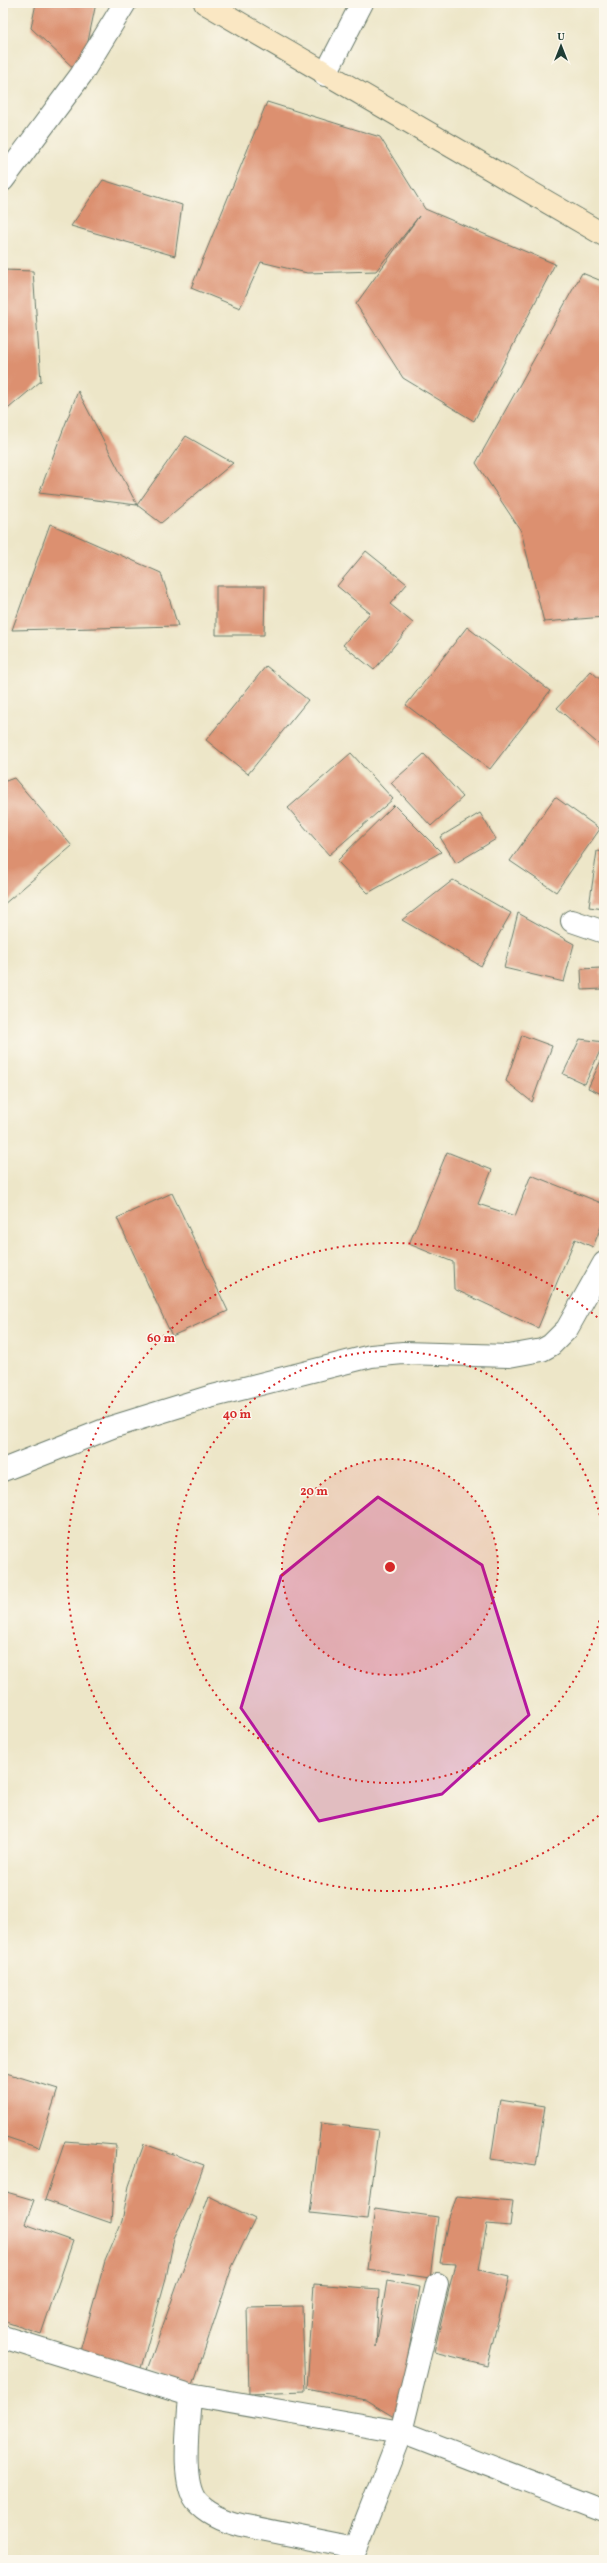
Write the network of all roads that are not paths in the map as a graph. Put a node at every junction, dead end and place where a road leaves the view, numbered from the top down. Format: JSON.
{"nodes":[{"id":1,"x":125,"y":3,"type":"edge"},
{"id":2,"x":205,"y":3,"type":"edge"},
{"id":3,"x":362,"y":3,"type":"edge"},
{"id":4,"x":325,"y":75,"type":"junction"},
{"id":5,"x":3,"y":180,"type":"edge"},
{"id":6,"x":604,"y":235,"type":"edge"},
{"id":7,"x":572,"y":921,"type":"dead end"},
{"id":8,"x":604,"y":932,"type":"edge"},
{"id":9,"x":604,"y":1263,"type":"edge"},
{"id":10,"x":3,"y":1470,"type":"edge"},
{"id":11,"x":437,"y":2284,"type":"dead end"},
{"id":12,"x":3,"y":2337,"type":"edge"},
{"id":13,"x":190,"y":2395,"type":"junction"},
{"id":14,"x":401,"y":2432,"type":"junction"},
{"id":15,"x":604,"y":2510,"type":"edge"},
{"id":16,"x":354,"y":2554,"type":"edge"}],
"edges":[{"from":1,"to":5,"type":"street"},
{"from":2,"to":4,"type":"street"},
{"from":3,"to":4,"type":"street"},
{"from":4,"to":6,"type":"street"},
{"from":7,"to":8,"type":"street"},
{"from":9,"to":10,"type":"street"},
{"from":11,"to":14,"type":"street"},
{"from":12,"to":13,"type":"street"},
{"from":13,"to":14,"type":"street"},
{"from":13,"to":16,"type":"street"},
{"from":14,"to":15,"type":"street"},
{"from":14,"to":16,"type":"street"}]}
